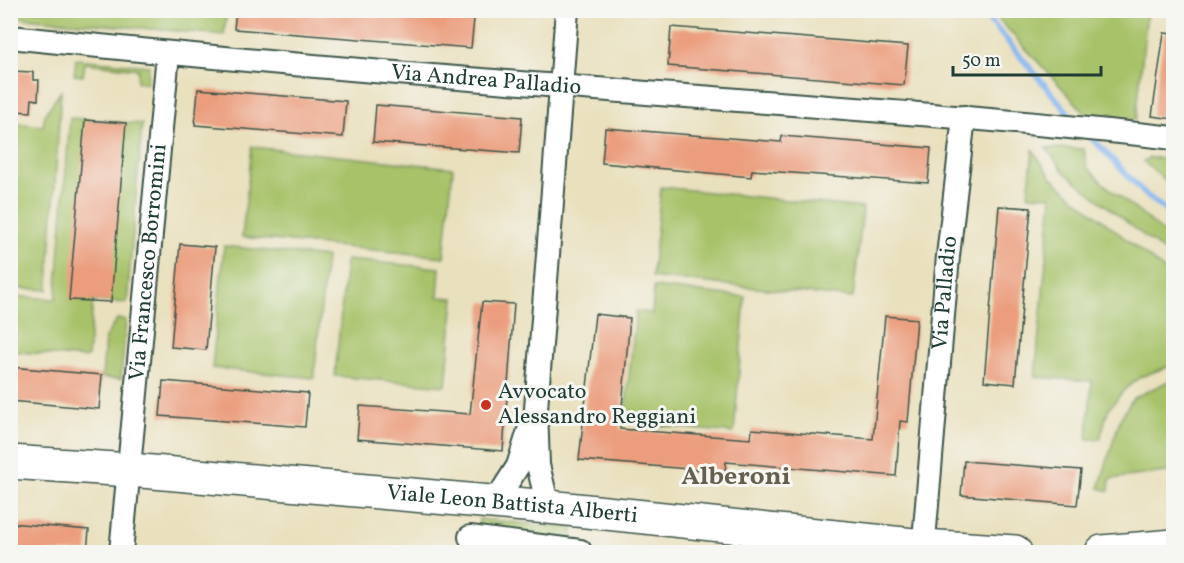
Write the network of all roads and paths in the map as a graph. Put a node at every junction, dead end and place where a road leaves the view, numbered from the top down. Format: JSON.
{"nodes":[{"id":1,"x":567,"y":10,"type":"edge"},
{"id":2,"x":10,"y":37,"type":"edge"},
{"id":3,"x":168,"y":54,"type":"junction"},
{"id":4,"x":561,"y":86,"type":"junction"},
{"id":5,"x":964,"y":117,"type":"junction"},
{"id":6,"x":1173,"y":138,"type":"edge"},
{"id":7,"x":536,"y":409,"type":"junction"},
{"id":8,"x":10,"y":462,"type":"edge"},
{"id":9,"x":130,"y":470,"type":"junction"},
{"id":10,"x":494,"y":504,"type":"junction"},
{"id":11,"x":548,"y":507,"type":"junction"},
{"id":12,"x":470,"y":537,"type":"dead end"},
{"id":13,"x":1173,"y":546,"type":"edge"},
{"id":14,"x":923,"y":549,"type":"edge"},
{"id":15,"x":580,"y":551,"type":"edge"},
{"id":16,"x":122,"y":552,"type":"edge"},
{"id":17,"x":1015,"y":552,"type":"edge"},
{"id":18,"x":1102,"y":552,"type":"edge"}],
"edges":[{"from":1,"to":4,"type":"street"},
{"from":2,"to":3,"type":"street","name":"Via Andrea Palladio"},
{"from":3,"to":4,"type":"street","name":"Via Andrea Palladio"},
{"from":3,"to":9,"type":"street","name":"Via Francesco Borromini"},
{"from":4,"to":5,"type":"street","name":"Via Andrea Palladio"},
{"from":4,"to":7,"type":"street"},
{"from":5,"to":6,"type":"street"},
{"from":5,"to":14,"type":"street","name":"Via Palladio"},
{"from":7,"to":10,"type":"street"},
{"from":7,"to":11,"type":"street"},
{"from":8,"to":9,"type":"main road","name":"Viale Leon Battista Alberti"},
{"from":9,"to":10,"type":"main road","name":"Viale Leon Battista Alberti"},
{"from":9,"to":16,"type":"street","name":"Via Francesco Borromini"},
{"from":10,"to":11,"type":"main road","name":"Viale Leon Battista Alberti"},
{"from":11,"to":14,"type":"main road","name":"Viale Leon Battista Alberti"},
{"from":12,"to":15,"type":"street"},
{"from":13,"to":18,"type":"main road"},
{"from":14,"to":17,"type":"main road","name":"Viale Leon Battista Alberti"}]}
